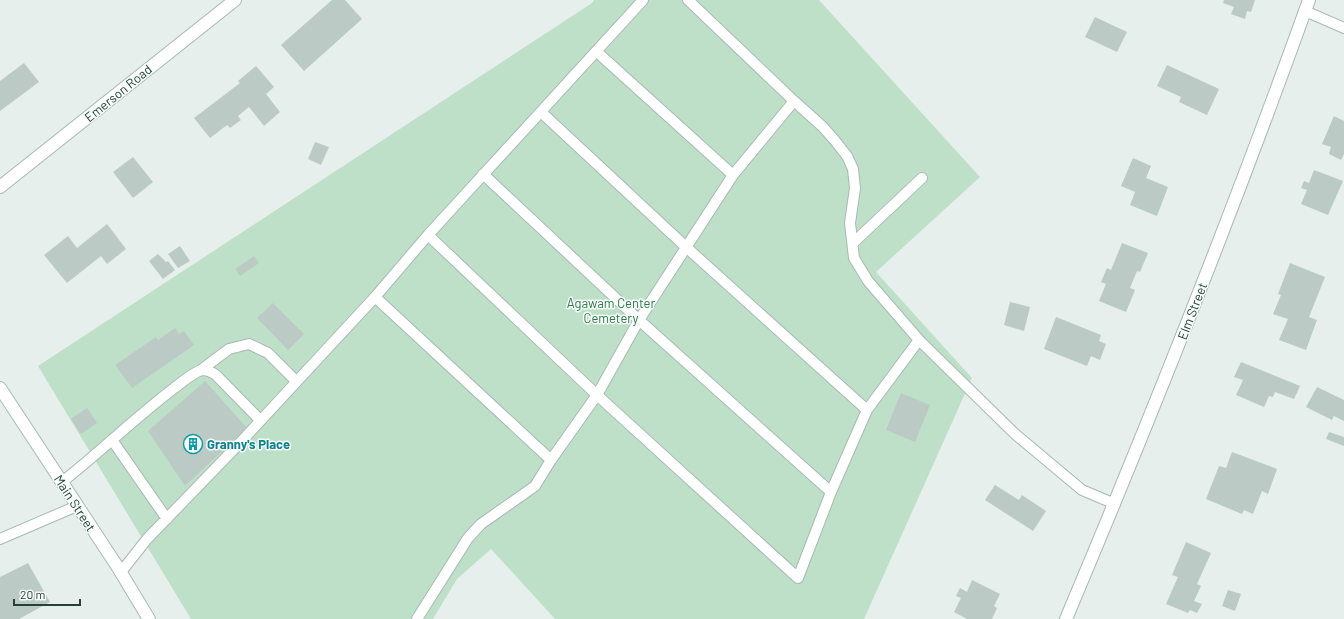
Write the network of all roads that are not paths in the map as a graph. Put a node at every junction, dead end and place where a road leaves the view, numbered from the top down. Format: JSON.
{"nodes":[{"id":1,"x":235,"y":0,"type":"edge"},
{"id":2,"x":643,"y":0,"type":"edge"},
{"id":3,"x":688,"y":0,"type":"edge"},
{"id":4,"x":1307,"y":6,"type":"edge"},
{"id":5,"x":1344,"y":28,"type":"edge"},
{"id":6,"x":597,"y":52,"type":"junction"},
{"id":7,"x":794,"y":102,"type":"junction"},
{"id":8,"x":541,"y":112,"type":"junction"},
{"id":9,"x":483,"y":174,"type":"junction"},
{"id":10,"x":733,"y":175,"type":"junction"},
{"id":11,"x":922,"y":178,"type":"dead end"},
{"id":12,"x":0,"y":187,"type":"edge"},
{"id":13,"x":428,"y":235,"type":"junction"},
{"id":14,"x":853,"y":244,"type":"junction"},
{"id":15,"x":686,"y":247,"type":"junction"},
{"id":16,"x":375,"y":297,"type":"junction"},
{"id":17,"x":639,"y":320,"type":"junction"},
{"id":18,"x":918,"y":340,"type":"junction"},
{"id":19,"x":201,"y":370,"type":"junction"},
{"id":20,"x":296,"y":381,"type":"junction"},
{"id":21,"x":0,"y":388,"type":"edge"},
{"id":22,"x":597,"y":395,"type":"junction"},
{"id":23,"x":867,"y":410,"type":"junction"},
{"id":24,"x":260,"y":420,"type":"junction"},
{"id":25,"x":112,"y":440,"type":"junction"},
{"id":26,"x":551,"y":460,"type":"junction"},
{"id":27,"x":62,"y":482,"type":"junction"},
{"id":28,"x":831,"y":492,"type":"junction"},
{"id":29,"x":1114,"y":504,"type":"junction"},
{"id":30,"x":77,"y":506,"type":"junction"},
{"id":31,"x":167,"y":519,"type":"junction"},
{"id":32,"x":0,"y":539,"type":"edge"},
{"id":33,"x":120,"y":572,"type":"junction"},
{"id":34,"x":148,"y":619,"type":"edge"},
{"id":35,"x":417,"y":619,"type":"edge"},
{"id":36,"x":1066,"y":619,"type":"edge"}],
"edges":[{"from":1,"to":12,"type":"street","name":"Emerson Road"},
{"from":2,"to":6,"type":"lane"},
{"from":3,"to":7,"type":"lane"},
{"from":4,"to":5,"type":"lane"},
{"from":4,"to":29,"type":"street","name":"Elm Street"},
{"from":6,"to":8,"type":"lane"},
{"from":6,"to":10,"type":"lane"},
{"from":7,"to":10,"type":"lane"},
{"from":7,"to":14,"type":"lane"},
{"from":8,"to":9,"type":"lane"},
{"from":8,"to":15,"type":"lane"},
{"from":9,"to":13,"type":"lane"},
{"from":9,"to":17,"type":"lane"},
{"from":10,"to":15,"type":"lane"},
{"from":11,"to":14,"type":"lane"},
{"from":13,"to":16,"type":"lane"},
{"from":13,"to":22,"type":"lane"},
{"from":14,"to":18,"type":"lane"},
{"from":15,"to":17,"type":"lane"},
{"from":15,"to":23,"type":"lane"},
{"from":16,"to":20,"type":"lane"},
{"from":16,"to":26,"type":"lane"},
{"from":17,"to":22,"type":"lane"},
{"from":17,"to":28,"type":"lane"},
{"from":18,"to":23,"type":"lane"},
{"from":18,"to":29,"type":"lane"},
{"from":19,"to":20,"type":"lane"},
{"from":19,"to":24,"type":"lane"},
{"from":19,"to":25,"type":"lane"},
{"from":20,"to":24,"type":"lane"},
{"from":21,"to":27,"type":"street","name":"Main Street"},
{"from":22,"to":26,"type":"lane"},
{"from":22,"to":28,"type":"lane"},
{"from":23,"to":28,"type":"lane"},
{"from":24,"to":31,"type":"lane"},
{"from":25,"to":27,"type":"lane"},
{"from":25,"to":31,"type":"lane"},
{"from":26,"to":35,"type":"lane"},
{"from":27,"to":30,"type":"street","name":"Main Street"},
{"from":29,"to":36,"type":"street","name":"Elm Street"},
{"from":30,"to":32,"type":"lane"},
{"from":30,"to":33,"type":"street","name":"Main Street"},
{"from":31,"to":33,"type":"lane"},
{"from":33,"to":34,"type":"street","name":"Main Street"}]}
